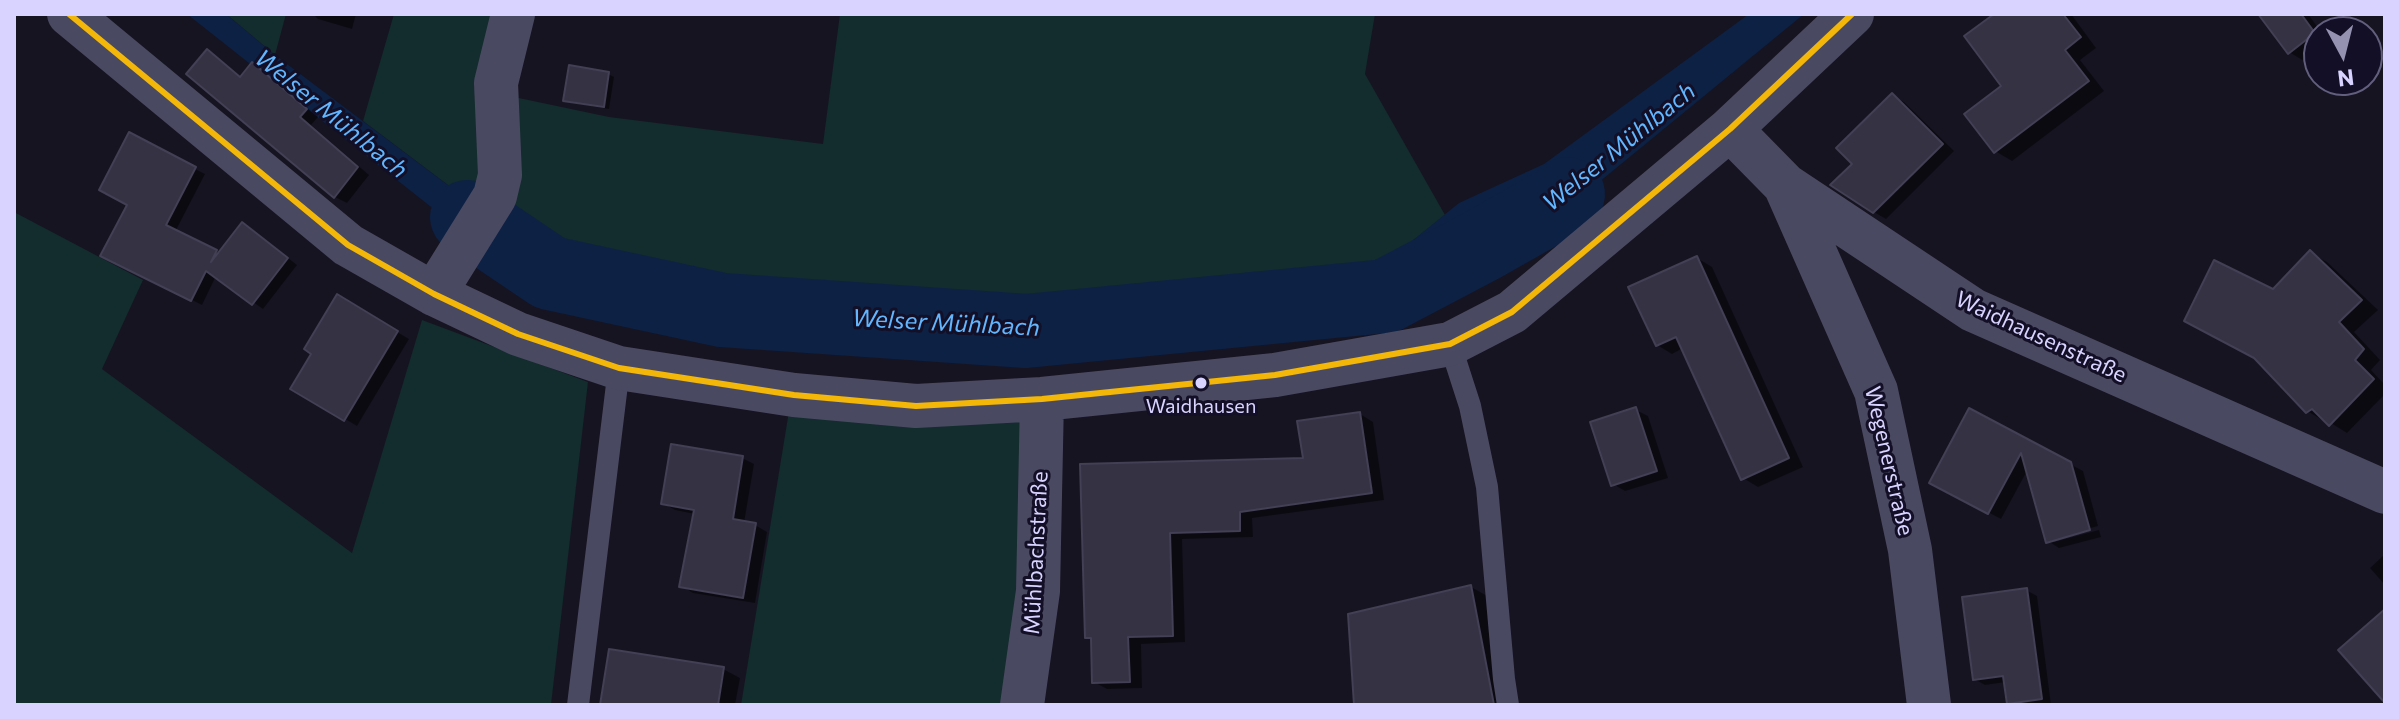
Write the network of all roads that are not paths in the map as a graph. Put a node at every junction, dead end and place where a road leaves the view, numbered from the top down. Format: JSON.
{"nodes":[{"id":1,"x":69,"y":14,"type":"edge"},
{"id":2,"x":513,"y":14,"type":"edge"},
{"id":3,"x":1852,"y":14,"type":"edge"},
{"id":4,"x":1730,"y":129,"type":"junction"},
{"id":5,"x":1785,"y":185,"type":"junction"},
{"id":6,"x":434,"y":294,"type":"junction"},
{"id":7,"x":1450,"y":344,"type":"junction"},
{"id":8,"x":619,"y":368,"type":"junction"},
{"id":9,"x":1042,"y":399,"type":"junction"},
{"id":10,"x":2385,"y":492,"type":"edge"},
{"id":11,"x":578,"y":705,"type":"edge"},
{"id":12,"x":1022,"y":705,"type":"edge"},
{"id":13,"x":1508,"y":705,"type":"edge"},
{"id":14,"x":1929,"y":705,"type":"edge"}],
"edges":[{"from":1,"to":6,"type":"street"},
{"from":2,"to":6,"type":"street"},
{"from":3,"to":4,"type":"street"},
{"from":4,"to":5,"type":"street","name":"Waidhausenstraße"},
{"from":4,"to":7,"type":"street"},
{"from":5,"to":10,"type":"street","name":"Waidhausenstraße"},
{"from":5,"to":14,"type":"street","name":"Wegenerstraße"},
{"from":6,"to":8,"type":"street"},
{"from":7,"to":9,"type":"street"},
{"from":7,"to":13,"type":"lane"},
{"from":8,"to":9,"type":"street"},
{"from":8,"to":11,"type":"lane"},
{"from":9,"to":12,"type":"street","name":"Mühlbachstraße"}]}
